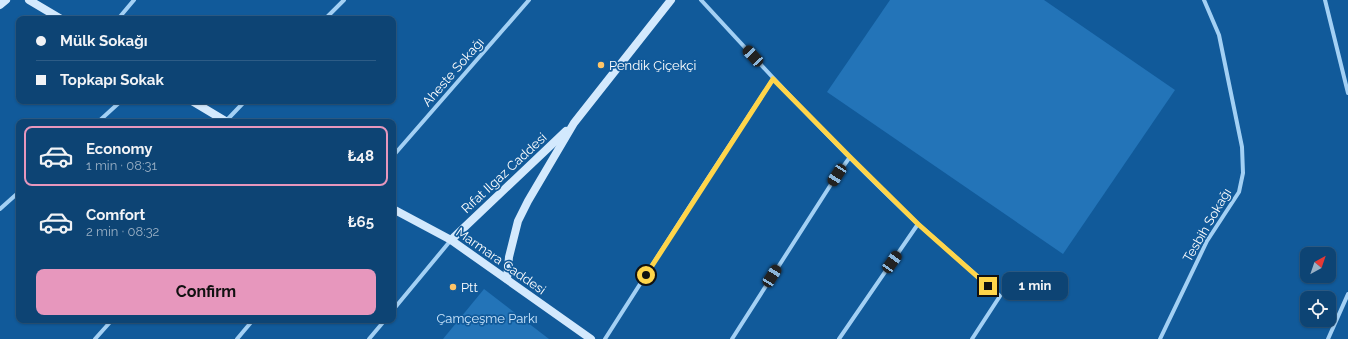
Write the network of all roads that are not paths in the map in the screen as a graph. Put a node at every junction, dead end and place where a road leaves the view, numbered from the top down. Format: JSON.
{"nodes":[{"id":1,"x":6,"y":0,"type":"edge"},
{"id":2,"x":29,"y":0,"type":"edge"},
{"id":3,"x":134,"y":0,"type":"edge"},
{"id":4,"x":344,"y":0,"type":"edge"},
{"id":5,"x":529,"y":0,"type":"edge"},
{"id":6,"x":671,"y":0,"type":"edge"},
{"id":7,"x":701,"y":0,"type":"edge"},
{"id":8,"x":1204,"y":0,"type":"edge"},
{"id":9,"x":1325,"y":0,"type":"edge"},
{"id":10,"x":0,"y":5,"type":"edge"},
{"id":11,"x":56,"y":16,"type":"edge"},
{"id":12,"x":121,"y":16,"type":"edge"},
{"id":13,"x":328,"y":16,"type":"edge"},
{"id":14,"x":773,"y":79,"type":"junction"},
{"id":15,"x":1348,"y":93,"type":"edge"},
{"id":16,"x":118,"y":104,"type":"edge"},
{"id":17,"x":197,"y":104,"type":"edge"},
{"id":18,"x":242,"y":104,"type":"edge"},
{"id":19,"x":101,"y":119,"type":"edge"},
{"id":20,"x":221,"y":119,"type":"edge"},
{"id":21,"x":229,"y":119,"type":"edge"},
{"id":22,"x":574,"y":123,"type":"junction"},
{"id":23,"x":396,"y":153,"type":"edge"},
{"id":24,"x":850,"y":157,"type":"junction"},
{"id":25,"x":16,"y":195,"type":"edge"},
{"id":26,"x":0,"y":209,"type":"edge"},
{"id":27,"x":396,"y":211,"type":"edge"},
{"id":28,"x":918,"y":224,"type":"junction"},
{"id":29,"x":451,"y":240,"type":"junction"},
{"id":30,"x":507,"y":279,"type":"junction"},
{"id":31,"x":1348,"y":294,"type":"edge"},
{"id":32,"x":396,"y":306,"type":"edge"},
{"id":33,"x":109,"y":323,"type":"edge"},
{"id":34,"x":250,"y":323,"type":"edge"},
{"id":35,"x":382,"y":323,"type":"edge"},
{"id":36,"x":95,"y":339,"type":"edge"},
{"id":37,"x":237,"y":339,"type":"edge"},
{"id":38,"x":369,"y":339,"type":"edge"},
{"id":39,"x":591,"y":339,"type":"edge"},
{"id":40,"x":605,"y":339,"type":"edge"},
{"id":41,"x":732,"y":339,"type":"edge"},
{"id":42,"x":839,"y":339,"type":"edge"},
{"id":43,"x":972,"y":339,"type":"edge"},
{"id":44,"x":1160,"y":339,"type":"edge"},
{"id":45,"x":1328,"y":339,"type":"edge"}],
"edges":[{"from":1,"to":10,"type":"street"},
{"from":2,"to":11,"type":"street"},
{"from":3,"to":12,"type":"street"},
{"from":4,"to":13,"type":"street"},
{"from":5,"to":23,"type":"street","name":"Aheste Sokağı"},
{"from":6,"to":22,"type":"street","name":"Rıfat Ilgaz Caddesi"},
{"from":7,"to":14,"type":"street"},
{"from":8,"to":44,"type":"street","name":"Tesbih Sokağı"},
{"from":9,"to":15,"type":"street"},
{"from":14,"to":24,"type":"street"},
{"from":14,"to":40,"type":"street"},
{"from":16,"to":19,"type":"street"},
{"from":17,"to":20,"type":"street"},
{"from":18,"to":21,"type":"street"},
{"from":22,"to":29,"type":"street","name":"Rıfat Ilgaz Caddesi"},
{"from":22,"to":30,"type":"street","name":"Rıfat Ilgaz Caddesi"},
{"from":24,"to":28,"type":"street"},
{"from":24,"to":41,"type":"street"},
{"from":25,"to":26,"type":"street"},
{"from":27,"to":29,"type":"street","name":"Marmara Caddesi"},
{"from":28,"to":42,"type":"street"},
{"from":28,"to":43,"type":"street"},
{"from":29,"to":30,"type":"street","name":"Marmara Caddesi"},
{"from":29,"to":32,"type":"street"},
{"from":30,"to":39,"type":"street","name":"Marmara Caddesi"},
{"from":31,"to":45,"type":"street"},
{"from":33,"to":36,"type":"street"},
{"from":34,"to":37,"type":"street"},
{"from":35,"to":38,"type":"street"}]}
